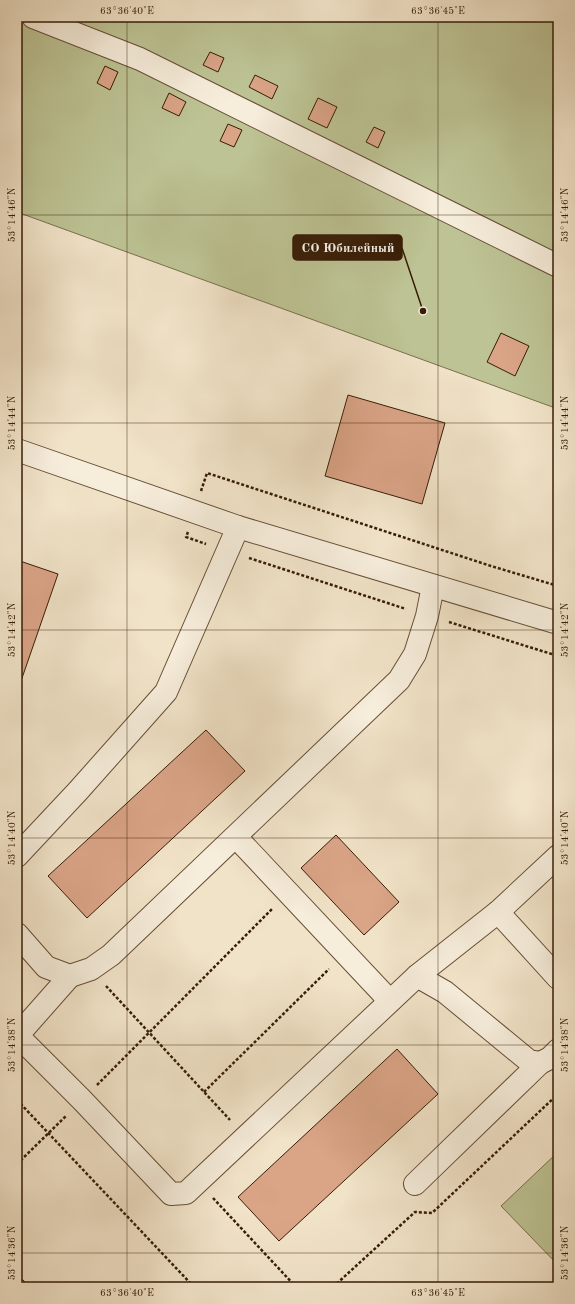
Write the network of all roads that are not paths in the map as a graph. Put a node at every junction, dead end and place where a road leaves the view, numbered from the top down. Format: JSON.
{"nodes":[{"id":1,"x":33,"y":17,"type":"edge"},
{"id":2,"x":558,"y":266,"type":"edge"},
{"id":3,"x":17,"y":450,"type":"edge"},
{"id":4,"x":238,"y":527,"type":"junction"},
{"id":5,"x":433,"y":586,"type":"junction"},
{"id":6,"x":558,"y":623,"type":"edge"},
{"id":7,"x":236,"y":837,"type":"junction"},
{"id":8,"x":17,"y":856,"type":"edge"},
{"id":9,"x":558,"y":856,"type":"edge"},
{"id":10,"x":498,"y":912,"type":"junction"},
{"id":11,"x":17,"y":934,"type":"edge"},
{"id":12,"x":70,"y":976,"type":"junction"},
{"id":13,"x":416,"y":976,"type":"junction"},
{"id":14,"x":558,"y":978,"type":"edge"},
{"id":15,"x":390,"y":1001,"type":"junction"},
{"id":16,"x":17,"y":1035,"type":"edge"},
{"id":17,"x":558,"y":1050,"type":"edge"},
{"id":18,"x":540,"y":1063,"type":"junction"},
{"id":19,"x":415,"y":1184,"type":"dead end"}],
"edges":[{"from":1,"to":2,"type":"lane"},
{"from":3,"to":4,"type":"lane"},
{"from":4,"to":5,"type":"lane"},
{"from":4,"to":8,"type":"lane"},
{"from":5,"to":6,"type":"lane"},
{"from":5,"to":7,"type":"lane"},
{"from":7,"to":12,"type":"lane"},
{"from":7,"to":15,"type":"lane"},
{"from":9,"to":10,"type":"lane"},
{"from":10,"to":13,"type":"lane"},
{"from":10,"to":14,"type":"lane"},
{"from":11,"to":12,"type":"lane"},
{"from":12,"to":16,"type":"lane"},
{"from":13,"to":15,"type":"lane"},
{"from":13,"to":18,"type":"lane"},
{"from":15,"to":16,"type":"lane"},
{"from":17,"to":18,"type":"lane"},
{"from":18,"to":19,"type":"lane"}]}
